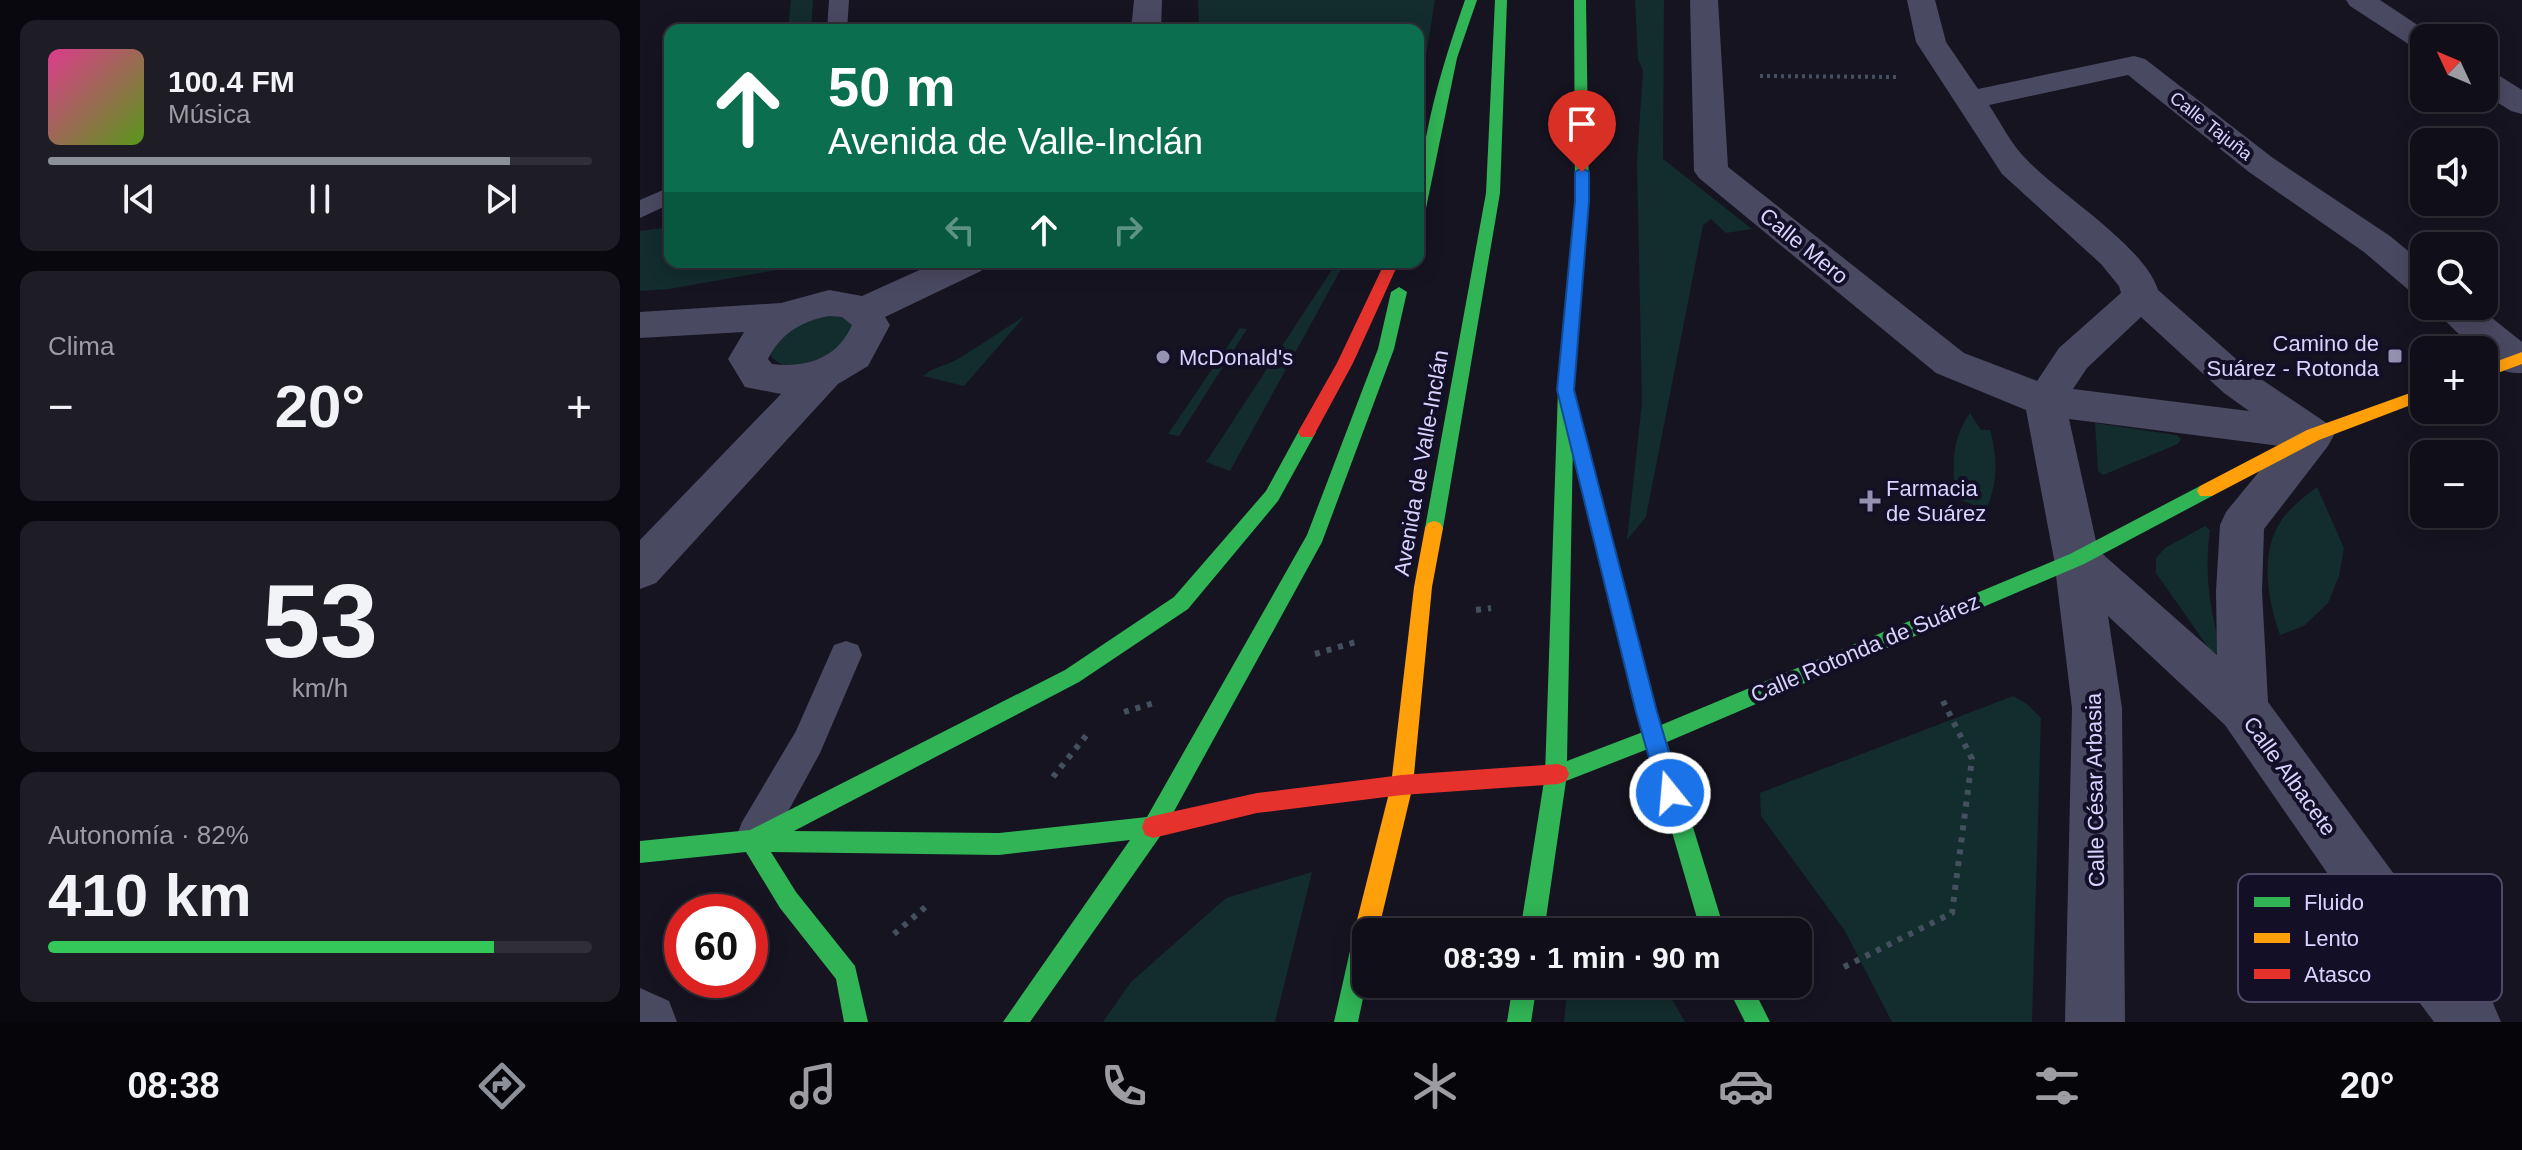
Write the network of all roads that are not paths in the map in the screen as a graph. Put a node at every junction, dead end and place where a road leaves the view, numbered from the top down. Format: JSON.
{"nodes":[{"id":1,"x":839,"y":0,"type":"edge"},
{"id":2,"x":1148,"y":0,"type":"edge"},
{"id":3,"x":1471,"y":0,"type":"edge"},
{"id":4,"x":1501,"y":0,"type":"edge"},
{"id":5,"x":1580,"y":0,"type":"edge"},
{"id":6,"x":1704,"y":0,"type":"edge"},
{"id":7,"x":1921,"y":0,"type":"edge"},
{"id":8,"x":2360,"y":0,"type":"edge"},
{"id":9,"x":837,"y":24,"type":"edge"},
{"id":10,"x":1146,"y":24,"type":"edge"},
{"id":11,"x":2410,"y":32,"type":"edge"},
{"id":12,"x":1962,"y":88,"type":"junction"},
{"id":13,"x":2498,"y":89,"type":"edge"},
{"id":14,"x":2522,"y":104,"type":"edge"},
{"id":15,"x":1424,"y":183,"type":"edge"},
{"id":16,"x":664,"y":197,"type":"edge"},
{"id":17,"x":640,"y":210,"type":"edge"},
{"id":18,"x":955,"y":268,"type":"edge"},
{"id":19,"x":1389,"y":268,"type":"edge"},
{"id":20,"x":1405,"y":268,"type":"edge"},
{"id":21,"x":2410,"y":271,"type":"edge"},
{"id":22,"x":2141,"y":296,"type":"junction"},
{"id":23,"x":864,"y":311,"type":"junction"},
{"id":24,"x":784,"y":316,"type":"junction"},
{"id":25,"x":2466,"y":320,"type":"edge"},
{"id":26,"x":640,"y":325,"type":"edge"},
{"id":27,"x":2508,"y":363,"type":"edge"},
{"id":28,"x":823,"y":376,"type":"junction"},
{"id":29,"x":1566,"y":390,"type":"junction"},
{"id":30,"x":2410,"y":399,"type":"edge"},
{"id":31,"x":2045,"y":401,"type":"junction"},
{"id":32,"x":2313,"y":435,"type":"junction"},
{"id":33,"x":2077,"y":559,"type":"junction"},
{"id":34,"x":640,"y":570,"type":"edge"},
{"id":35,"x":846,"y":655,"type":"dead end"},
{"id":36,"x":2243,"y":709,"type":"junction"},
{"id":37,"x":1653,"y":738,"type":"junction"},
{"id":38,"x":1556,"y":775,"type":"junction"},
{"id":39,"x":1402,"y":785,"type":"junction"},
{"id":40,"x":1153,"y":827,"type":"junction"},
{"id":41,"x":752,"y":841,"type":"junction"},
{"id":42,"x":640,"y":852,"type":"edge"},
{"id":43,"x":2360,"y":874,"type":"edge"},
{"id":44,"x":1370,"y":918,"type":"edge"},
{"id":45,"x":1534,"y":918,"type":"edge"},
{"id":46,"x":1709,"y":918,"type":"edge"},
{"id":47,"x":1352,"y":995,"type":"edge"},
{"id":48,"x":1523,"y":998,"type":"edge"},
{"id":49,"x":1745,"y":998,"type":"edge"},
{"id":50,"x":2456,"y":1002,"type":"edge"},
{"id":51,"x":640,"y":1008,"type":"edge"},
{"id":52,"x":657,"y":1022,"type":"edge"},
{"id":53,"x":856,"y":1022,"type":"edge"},
{"id":54,"x":1015,"y":1022,"type":"edge"},
{"id":55,"x":1346,"y":1022,"type":"edge"},
{"id":56,"x":1519,"y":1022,"type":"edge"},
{"id":57,"x":1758,"y":1022,"type":"edge"},
{"id":58,"x":2095,"y":1022,"type":"edge"},
{"id":59,"x":2471,"y":1022,"type":"edge"}],
"edges":[{"from":1,"to":9,"type":"lane"},
{"from":2,"to":10,"type":"street"},
{"from":3,"to":15,"type":"main road"},
{"from":4,"to":39,"type":"main road","name":"Avenida de Valle-Inclán"},
{"from":5,"to":29,"type":"main road"},
{"from":6,"to":31,"type":"street","name":"Calle Mero"},
{"from":7,"to":12,"type":"street"},
{"from":8,"to":11,"type":"street"},
{"from":12,"to":21,"type":"street","name":"Calle Tajuña"},
{"from":12,"to":22,"type":"street"},
{"from":13,"to":14,"type":"street"},
{"from":16,"to":17,"type":"lane"},
{"from":18,"to":23,"type":"street"},
{"from":19,"to":41,"type":"main road"},
{"from":20,"to":40,"type":"main road"},
{"from":22,"to":31,"type":"street"},
{"from":22,"to":32,"type":"street"},
{"from":23,"to":24,"type":"street"},
{"from":23,"to":28,"type":"street"},
{"from":24,"to":26,"type":"street"},
{"from":24,"to":28,"type":"street"},
{"from":25,"to":27,"type":"street"},
{"from":28,"to":34,"type":"street"},
{"from":29,"to":37,"type":"main road"},
{"from":29,"to":38,"type":"main road"},
{"from":30,"to":32,"type":"main road","name":"Calle Rotonda de Suárez"},
{"from":31,"to":32,"type":"street"},
{"from":31,"to":33,"type":"street"},
{"from":32,"to":33,"type":"main road","name":"Calle Rotonda de Suárez"},
{"from":32,"to":36,"type":"street"},
{"from":33,"to":36,"type":"street","name":"Calle Albacete"},
{"from":33,"to":37,"type":"main road","name":"Calle Rotonda de Suárez"},
{"from":33,"to":58,"type":"street","name":"Calle César Arbasia"},
{"from":35,"to":41,"type":"lane"},
{"from":36,"to":43,"type":"street","name":"Calle Albacete"},
{"from":37,"to":38,"type":"main road","name":"Calle Rotonda de Suárez"},
{"from":37,"to":46,"type":"main road"},
{"from":38,"to":39,"type":"main road","name":"Calle Rotonda de Suárez"},
{"from":38,"to":45,"type":"main road"},
{"from":39,"to":40,"type":"main road","name":"Calle Rotonda de Suárez"},
{"from":39,"to":44,"type":"main road","name":"Avenida de Valle-Inclán"},
{"from":40,"to":41,"type":"main road","name":"Calle Rotonda de Suárez"},
{"from":40,"to":54,"type":"main road"},
{"from":41,"to":42,"type":"main road","name":"Calle Rotonda de Suárez"},
{"from":41,"to":53,"type":"main road"},
{"from":47,"to":55,"type":"main road","name":"Avenida de Valle-Inclán"},
{"from":48,"to":56,"type":"main road"},
{"from":49,"to":57,"type":"main road"},
{"from":50,"to":59,"type":"street","name":"Calle Albacete"},
{"from":51,"to":52,"type":"lane"}]}
